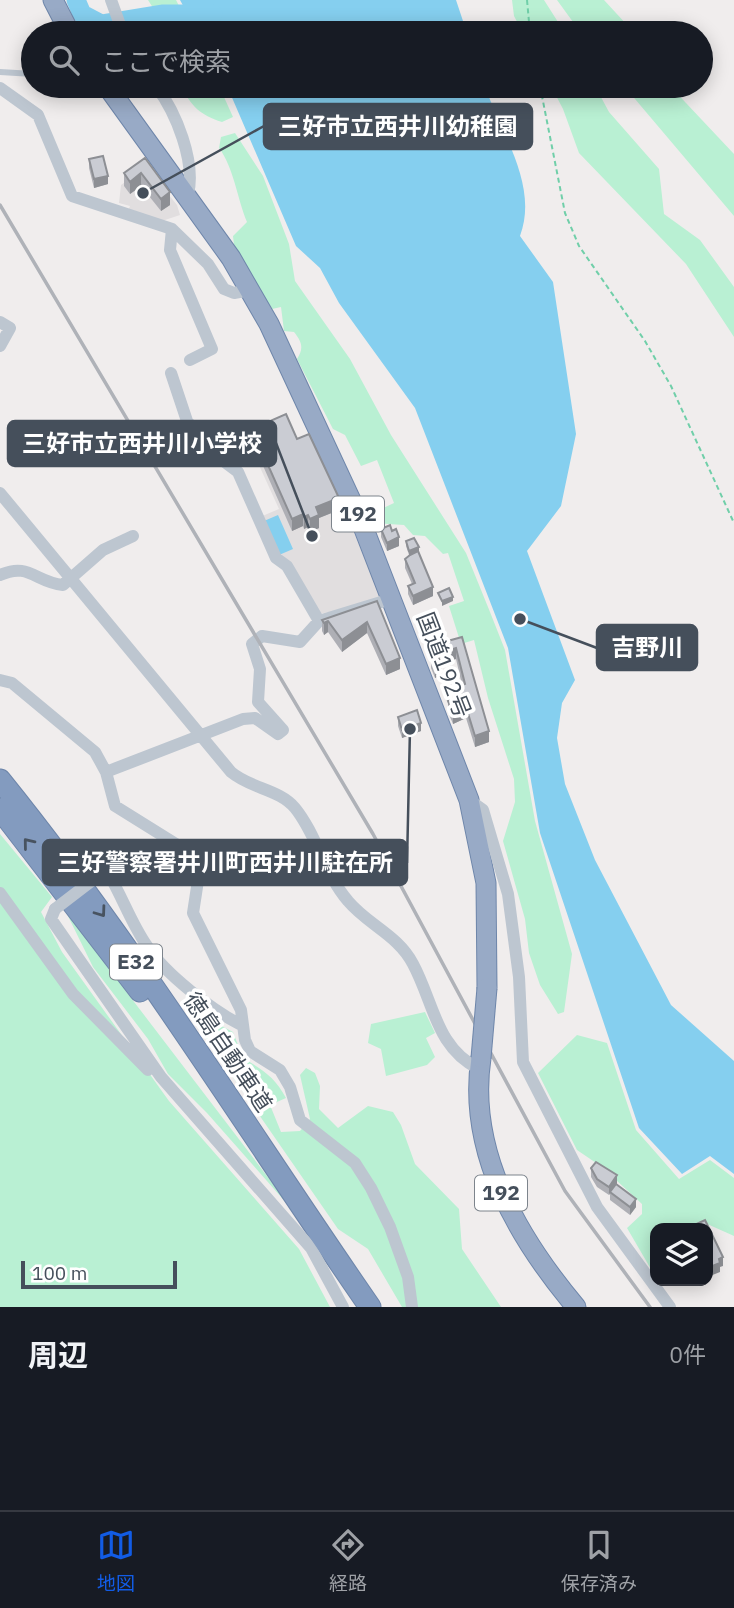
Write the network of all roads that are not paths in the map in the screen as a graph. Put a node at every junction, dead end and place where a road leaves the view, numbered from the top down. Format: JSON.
{"nodes":[{"id":1,"x":53,"y":0,"type":"edge"},
{"id":2,"x":64,"y":21,"type":"edge"},
{"id":3,"x":0,"y":72,"type":"edge"},
{"id":4,"x":21,"y":73,"type":"edge"},
{"id":5,"x":0,"y":88,"type":"edge"},
{"id":6,"x":116,"y":98,"type":"edge"},
{"id":7,"x":163,"y":98,"type":"edge"},
{"id":8,"x":188,"y":194,"type":"junction"},
{"id":9,"x":172,"y":229,"type":"junction"},
{"id":10,"x":250,"y":290,"type":"junction"},
{"id":11,"x":0,"y":322,"type":"edge"},
{"id":12,"x":0,"y":346,"type":"edge"},
{"id":13,"x":190,"y":360,"type":"dead end"},
{"id":14,"x":171,"y":373,"type":"dead end"},
{"id":15,"x":0,"y":493,"type":"edge"},
{"id":16,"x":133,"y":536,"type":"dead end"},
{"id":17,"x":0,"y":575,"type":"edge"},
{"id":18,"x":73,"y":580,"type":"junction"},
{"id":19,"x":391,"y":599,"type":"junction"},
{"id":20,"x":319,"y":621,"type":"junction"},
{"id":21,"x":0,"y":680,"type":"edge"},
{"id":22,"x":200,"y":735,"type":"junction"},
{"id":23,"x":106,"y":772,"type":"junction"},
{"id":24,"x":0,"y":780,"type":"edge"},
{"id":25,"x":469,"y":800,"type":"junction"},
{"id":26,"x":0,"y":809,"type":"edge"},
{"id":27,"x":0,"y":893,"type":"edge"},
{"id":28,"x":243,"y":1026,"type":"junction"},
{"id":29,"x":480,"y":1064,"type":"junction"},
{"id":30,"x":161,"y":1077,"type":"junction"},
{"id":31,"x":262,"y":1151,"type":"junction"},
{"id":32,"x":343,"y":1307,"type":"edge"},
{"id":33,"x":370,"y":1307,"type":"edge"},
{"id":34,"x":412,"y":1307,"type":"edge"},
{"id":35,"x":576,"y":1307,"type":"edge"},
{"id":36,"x":670,"y":1307,"type":"edge"}],
"edges":[{"from":1,"to":2,"type":"highway"},
{"from":3,"to":4,"type":"lane"},
{"from":5,"to":9,"type":"street"},
{"from":6,"to":8,"type":"highway","name":"国道192号","number":"192"},
{"from":7,"to":8,"type":"street"},
{"from":8,"to":10,"type":"highway","name":"国道192号","number":"192"},
{"from":9,"to":10,"type":"street"},
{"from":9,"to":13,"type":"street"},
{"from":10,"to":19,"type":"highway","name":"国道192号","number":"192"},
{"from":11,"to":12,"type":"street"},
{"from":14,"to":20,"type":"street"},
{"from":15,"to":18,"type":"street"},
{"from":16,"to":18,"type":"street"},
{"from":17,"to":18,"type":"street"},
{"from":18,"to":22,"type":"street"},
{"from":19,"to":20,"type":"street"},
{"from":19,"to":25,"type":"highway","name":"国道192号","number":"192"},
{"from":20,"to":22,"type":"street"},
{"from":21,"to":23,"type":"street"},
{"from":22,"to":23,"type":"street"},
{"from":22,"to":29,"type":"street"},
{"from":23,"to":28,"type":"street"},
{"from":24,"to":31,"type":"highway","name":"徳島自動車道","number":"E32","one_way":true},
{"from":25,"to":29,"type":"highway","name":"国道192号","number":"192","bridge":true},
{"from":25,"to":36,"type":"street"},
{"from":31,"to":26,"type":"highway","name":"徳島自動車道","number":"E32","one_way":true},
{"from":27,"to":30,"type":"street"},
{"from":28,"to":30,"type":"street","bridge":true},
{"from":28,"to":34,"type":"street"},
{"from":29,"to":35,"type":"highway","name":"国道192号","number":"192"},
{"from":30,"to":32,"type":"street"},
{"from":31,"to":33,"type":"highway","name":"徳島自動車道","number":"E32"}]}
